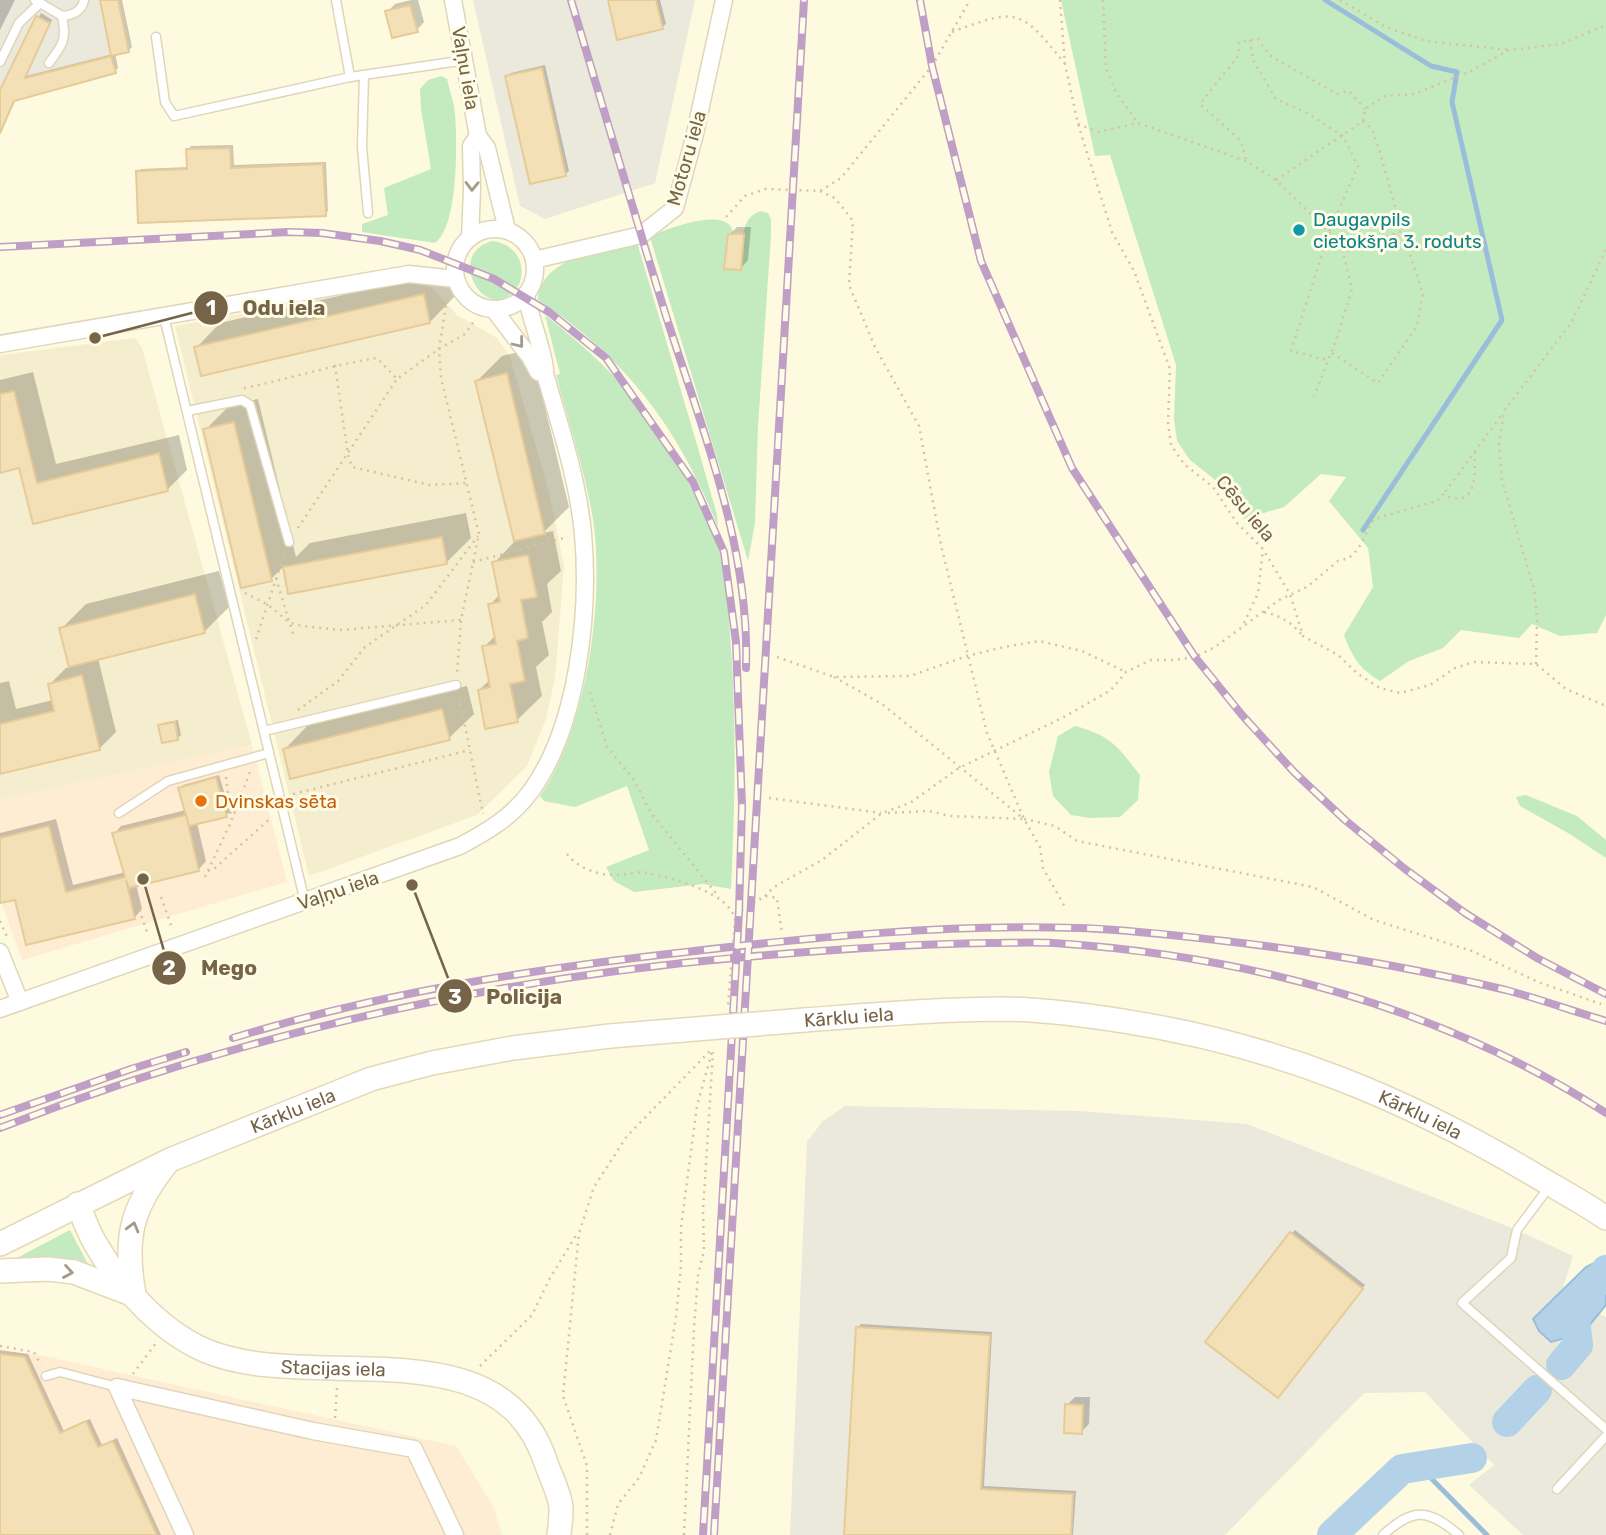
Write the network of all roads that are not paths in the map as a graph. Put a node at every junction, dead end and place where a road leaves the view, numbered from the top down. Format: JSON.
{"nodes":[{"id":1,"x":84,"y":0,"type":"edge"},
{"id":2,"x":336,"y":0,"type":"edge"},
{"id":3,"x":453,"y":0,"type":"edge"},
{"id":4,"x":724,"y":0,"type":"edge"},
{"id":5,"x":38,"y":1,"type":"edge"},
{"id":6,"x":62,"y":16,"type":"junction"},
{"id":7,"x":156,"y":37,"type":"dead end"},
{"id":8,"x":466,"y":60,"type":"junction"},
{"id":9,"x":0,"y":62,"type":"edge"},
{"id":10,"x":49,"y":62,"type":"dead end"},
{"id":11,"x":363,"y":75,"type":"junction"},
{"id":12,"x":350,"y":77,"type":"junction"},
{"id":13,"x":478,"y":136,"type":"junction"},
{"id":14,"x":368,"y":213,"type":"dead end"},
{"id":15,"x":507,"y":230,"type":"junction"},
{"id":16,"x":470,"y":237,"type":"junction"},
{"id":17,"x":534,"y":260,"type":"junction"},
{"id":18,"x":455,"y":279,"type":"junction"},
{"id":19,"x":526,"y":296,"type":"junction"},
{"id":20,"x":494,"y":310,"type":"junction"},
{"id":21,"x":164,"y":317,"type":"junction"},
{"id":22,"x":0,"y":344,"type":"edge"},
{"id":23,"x":545,"y":374,"type":"junction"},
{"id":24,"x":187,"y":411,"type":"junction"},
{"id":25,"x":289,"y":542,"type":"road end"},
{"id":26,"x":456,"y":685,"type":"road end"},
{"id":27,"x":264,"y":731,"type":"junction"},
{"id":28,"x":269,"y":753,"type":"junction"},
{"id":29,"x":119,"y":813,"type":"dead end"},
{"id":30,"x":305,"y":902,"type":"junction"},
{"id":31,"x":0,"y":952,"type":"edge"},
{"id":32,"x":20,"y":1002,"type":"junction"},
{"id":33,"x":0,"y":1009,"type":"edge"},
{"id":34,"x":170,"y":1160,"type":"junction"},
{"id":35,"x":1550,"y":1184,"type":"junction"},
{"id":36,"x":78,"y":1204,"type":"junction"},
{"id":37,"x":1606,"y":1218,"type":"edge"},
{"id":38,"x":0,"y":1244,"type":"edge"},
{"id":39,"x":0,"y":1271,"type":"edge"},
{"id":40,"x":134,"y":1294,"type":"junction"},
{"id":41,"x":46,"y":1376,"type":"road end"},
{"id":42,"x":117,"y":1387,"type":"junction"},
{"id":43,"x":1606,"y":1429,"type":"edge"},
{"id":44,"x":1606,"y":1436,"type":"edge"},
{"id":45,"x":1557,"y":1489,"type":"dead end"},
{"id":46,"x":186,"y":1535,"type":"edge"},
{"id":47,"x":455,"y":1535,"type":"edge"},
{"id":48,"x":559,"y":1535,"type":"edge"},
{"id":49,"x":1383,"y":1535,"type":"edge"},
{"id":50,"x":1459,"y":1535,"type":"edge"}],
"edges":[{"from":1,"to":6,"type":"lane"},
{"from":2,"to":12,"type":"lane"},
{"from":3,"to":8,"type":"street","name":"Vaļņu iela"},
{"from":4,"to":17,"type":"street","name":"Motoru iela"},
{"from":5,"to":6,"type":"lane"},
{"from":5,"to":9,"type":"lane"},
{"from":6,"to":10,"type":"lane"},
{"from":7,"to":12,"type":"lane"},
{"from":8,"to":11,"type":"lane"},
{"from":8,"to":13,"type":"street","name":"Vaļņu iela"},
{"from":11,"to":12,"type":"lane"},
{"from":11,"to":14,"type":"lane"},
{"from":13,"to":15,"type":"street"},
{"from":13,"to":16,"type":"street","one_way":true},
{"from":15,"to":16,"type":"street"},
{"from":15,"to":17,"type":"street"},
{"from":16,"to":18,"type":"street"},
{"from":17,"to":19,"type":"street"},
{"from":18,"to":20,"type":"street"},
{"from":18,"to":21,"type":"street"},
{"from":19,"to":20,"type":"street"},
{"from":19,"to":23,"type":"street","name":"Vaļņu iela"},
{"from":20,"to":23,"type":"street","one_way":true},
{"from":21,"to":22,"type":"street"},
{"from":21,"to":24,"type":"lane"},
{"from":23,"to":30,"type":"street","name":"Vaļņu iela"},
{"from":24,"to":25,"type":"lane"},
{"from":24,"to":27,"type":"lane"},
{"from":26,"to":27,"type":"lane"},
{"from":27,"to":28,"type":"lane"},
{"from":28,"to":29,"type":"lane"},
{"from":28,"to":30,"type":"lane"},
{"from":30,"to":32,"type":"street","name":"Vaļņu iela"},
{"from":31,"to":32,"type":"street"},
{"from":32,"to":33,"type":"street","name":"Vaļņu iela"},
{"from":34,"to":35,"type":"street","name":"Kārklu iela","bridge":true},
{"from":34,"to":36,"type":"street","name":"Kārklu iela"},
{"from":40,"to":34,"type":"street","one_way":true},
{"from":35,"to":37,"type":"street","name":"Kārklu iela"},
{"from":35,"to":43,"type":"lane"},
{"from":36,"to":38,"type":"street","name":"Kārklu iela"},
{"from":36,"to":40,"type":"street","name":"Stacijas iela"},
{"from":39,"to":40,"type":"street","one_way":true},
{"from":40,"to":48,"type":"street","name":"Stacijas iela"},
{"from":41,"to":42,"type":"lane"},
{"from":42,"to":46,"type":"street"},
{"from":42,"to":47,"type":"street"},
{"from":44,"to":45,"type":"lane"},
{"from":49,"to":50,"type":"lane"}]}
